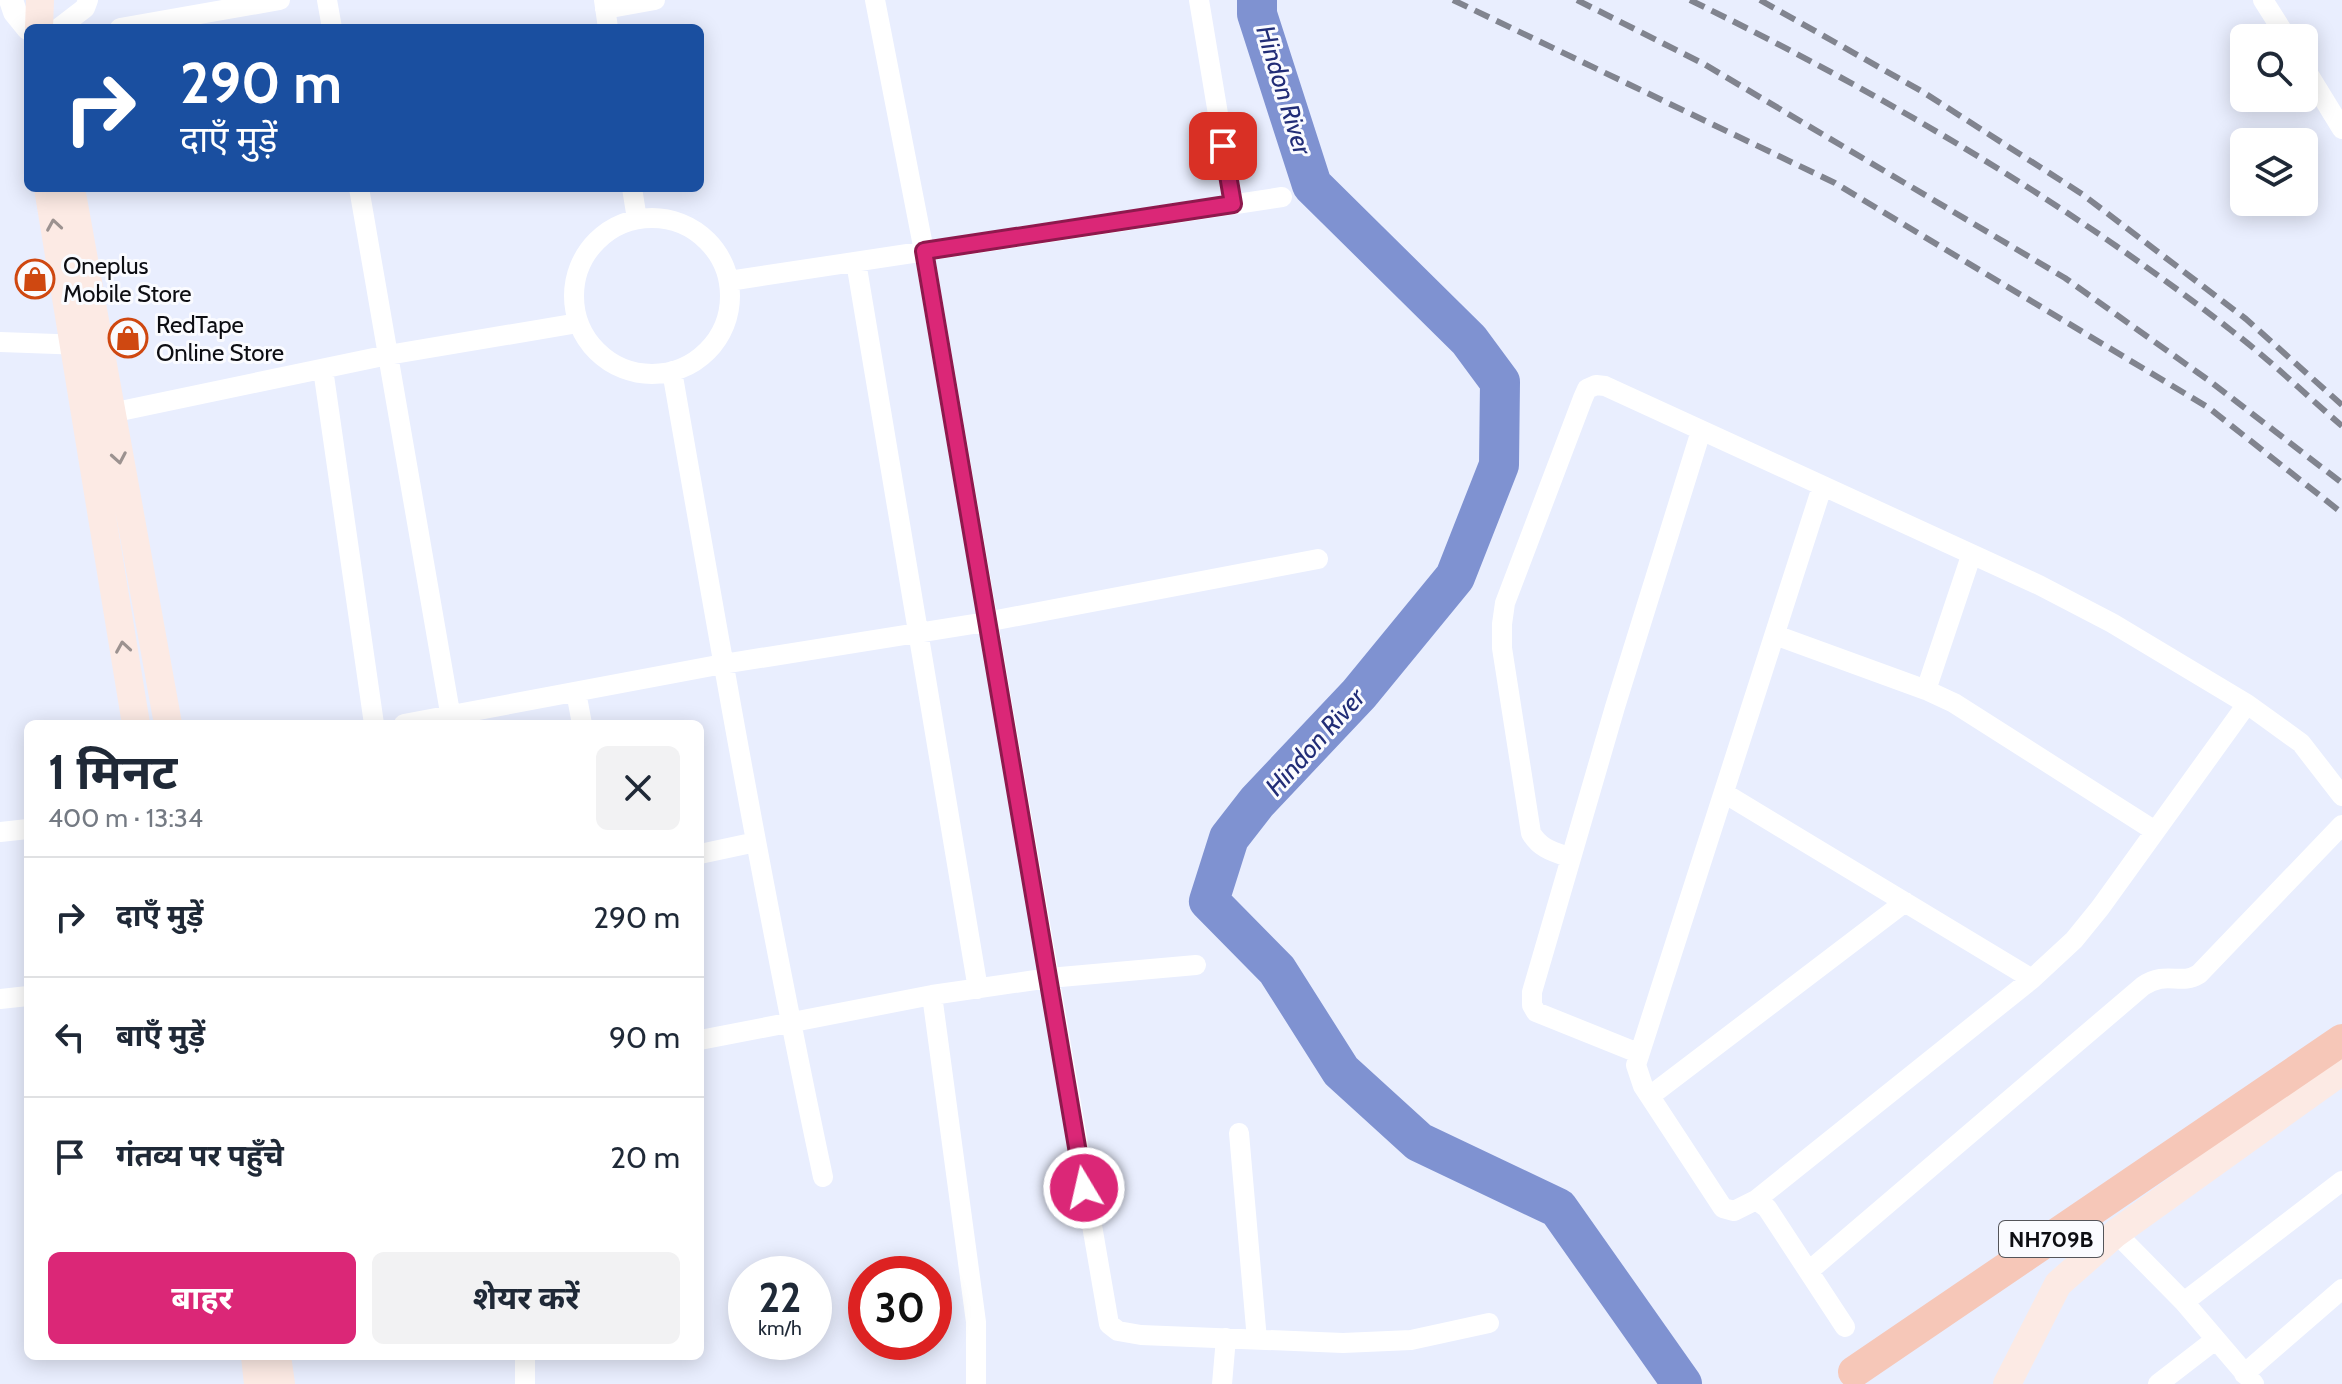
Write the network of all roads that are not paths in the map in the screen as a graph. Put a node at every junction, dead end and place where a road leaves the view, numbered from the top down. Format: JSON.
{"nodes":[{"id":1,"x":11,"y":0,"type":"edge"},
{"id":2,"x":40,"y":0,"type":"edge"},
{"id":3,"x":88,"y":0,"type":"edge"},
{"id":4,"x":280,"y":0,"type":"edge"},
{"id":5,"x":327,"y":0,"type":"edge"},
{"id":6,"x":655,"y":0,"type":"edge"},
{"id":7,"x":875,"y":0,"type":"edge"},
{"id":8,"x":1199,"y":0,"type":"edge"},
{"id":9,"x":2263,"y":0,"type":"edge"},
{"id":10,"x":606,"y":12,"type":"edge"},
{"id":11,"x":25,"y":24,"type":"edge"},
{"id":12,"x":39,"y":24,"type":"edge"},
{"id":13,"x":64,"y":24,"type":"edge"},
{"id":14,"x":143,"y":24,"type":"edge"},
{"id":15,"x":331,"y":24,"type":"edge"},
{"id":16,"x":2278,"y":24,"type":"edge"},
{"id":17,"x":2318,"y":90,"type":"edge"},
{"id":18,"x":2342,"y":129,"type":"edge"},
{"id":19,"x":49,"y":192,"type":"edge"},
{"id":20,"x":71,"y":192,"type":"edge"},
{"id":21,"x":360,"y":192,"type":"edge"},
{"id":22,"x":633,"y":192,"type":"edge"},
{"id":23,"x":1282,"y":197,"type":"dead end"},
{"id":24,"x":1233,"y":204,"type":"junction"},
{"id":25,"x":637,"y":219,"type":"junction"},
{"id":26,"x":924,"y":251,"type":"junction"},
{"id":27,"x":856,"y":262,"type":"junction"},
{"id":28,"x":729,"y":281,"type":"junction"},
{"id":29,"x":578,"y":323,"type":"junction"},
{"id":30,"x":0,"y":342,"type":"edge"},
{"id":31,"x":87,"y":344,"type":"junction"},
{"id":32,"x":388,"y":355,"type":"junction"},
{"id":33,"x":323,"y":369,"type":"junction"},
{"id":34,"x":672,"y":371,"type":"junction"},
{"id":35,"x":111,"y":413,"type":"junction"},
{"id":36,"x":1701,"y":431,"type":"junction"},
{"id":37,"x":1822,"y":487,"type":"junction"},
{"id":38,"x":1971,"y":556,"type":"junction"},
{"id":39,"x":1318,"y":559,"type":"dead end"},
{"id":40,"x":986,"y":622,"type":"junction"},
{"id":41,"x":917,"y":633,"type":"junction"},
{"id":42,"x":1775,"y":635,"type":"junction"},
{"id":43,"x":723,"y":664,"type":"junction"},
{"id":44,"x":1926,"y":690,"type":"junction"},
{"id":45,"x":576,"y":692,"type":"junction"},
{"id":46,"x":2247,"y":704,"type":"junction"},
{"id":47,"x":135,"y":720,"type":"edge"},
{"id":48,"x":167,"y":720,"type":"edge"},
{"id":49,"x":373,"y":720,"type":"edge"},
{"id":50,"x":451,"y":720,"type":"edge"},
{"id":51,"x":581,"y":720,"type":"edge"},
{"id":52,"x":1724,"y":793,"type":"junction"},
{"id":53,"x":2342,"y":796,"type":"edge"},
{"id":54,"x":2342,"y":825,"type":"edge"},
{"id":55,"x":24,"y":829,"type":"edge"},
{"id":56,"x":2155,"y":831,"type":"junction"},
{"id":57,"x":0,"y":832,"type":"edge"},
{"id":58,"x":756,"y":842,"type":"junction"},
{"id":59,"x":704,"y":853,"type":"edge"},
{"id":60,"x":1571,"y":858,"type":"junction"},
{"id":61,"x":1905,"y":902,"type":"junction"},
{"id":62,"x":1196,"y":965,"type":"dead end"},
{"id":63,"x":1049,"y":978,"type":"junction"},
{"id":64,"x":2032,"y":979,"type":"junction"},
{"id":65,"x":978,"y":989,"type":"junction"},
{"id":66,"x":932,"y":995,"type":"junction"},
{"id":67,"x":24,"y":996,"type":"edge"},
{"id":68,"x":0,"y":999,"type":"edge"},
{"id":69,"x":790,"y":1023,"type":"junction"},
{"id":70,"x":704,"y":1039,"type":"edge"},
{"id":71,"x":2342,"y":1040,"type":"edge"},
{"id":72,"x":1638,"y":1053,"type":"junction"},
{"id":73,"x":2342,"y":1071,"type":"edge"},
{"id":74,"x":1650,"y":1096,"type":"junction"},
{"id":75,"x":1239,"y":1133,"type":"dead end"},
{"id":76,"x":823,"y":1177,"type":"dead end"},
{"id":77,"x":2342,"y":1181,"type":"edge"},
{"id":78,"x":1756,"y":1200,"type":"junction"},
{"id":79,"x":2116,"y":1233,"type":"junction"},
{"id":80,"x":1810,"y":1270,"type":"junction"},
{"id":81,"x":2342,"y":1289,"type":"edge"},
{"id":82,"x":2184,"y":1302,"type":"junction"},
{"id":83,"x":1489,"y":1323,"type":"dead end"},
{"id":84,"x":1845,"y":1327,"type":"dead end"},
{"id":85,"x":1226,"y":1338,"type":"junction"},
{"id":86,"x":1257,"y":1340,"type":"junction"},
{"id":87,"x":2215,"y":1340,"type":"junction"},
{"id":88,"x":255,"y":1360,"type":"edge"},
{"id":89,"x":278,"y":1360,"type":"edge"},
{"id":90,"x":525,"y":1360,"type":"edge"},
{"id":91,"x":1852,"y":1380,"type":"edge"},
{"id":92,"x":2248,"y":1380,"type":"edge"},
{"id":93,"x":258,"y":1384,"type":"edge"},
{"id":94,"x":281,"y":1384,"type":"edge"},
{"id":95,"x":525,"y":1384,"type":"edge"},
{"id":96,"x":976,"y":1384,"type":"edge"},
{"id":97,"x":1222,"y":1384,"type":"edge"},
{"id":98,"x":2007,"y":1384,"type":"edge"},
{"id":99,"x":2158,"y":1384,"type":"edge"}],
"edges":[{"from":1,"to":11,"type":"street"},
{"from":2,"to":12,"type":"main road"},
{"from":3,"to":13,"type":"street"},
{"from":4,"to":14,"type":"street"},
{"from":5,"to":15,"type":"street"},
{"from":6,"to":10,"type":"street"},
{"from":7,"to":26,"type":"street"},
{"from":8,"to":24,"type":"street"},
{"from":9,"to":16,"type":"street"},
{"from":17,"to":18,"type":"street"},
{"from":31,"to":19,"type":"main road","one_way":true},
{"from":20,"to":31,"type":"main road"},
{"from":21,"to":32,"type":"street"},
{"from":22,"to":25,"type":"street"},
{"from":23,"to":24,"type":"street"},
{"from":24,"to":26,"type":"street"},
{"from":25,"to":28,"type":"street"},
{"from":25,"to":29,"type":"street"},
{"from":26,"to":27,"type":"street"},
{"from":26,"to":40,"type":"street"},
{"from":27,"to":28,"type":"street"},
{"from":27,"to":41,"type":"street"},
{"from":28,"to":34,"type":"street"},
{"from":29,"to":32,"type":"street"},
{"from":29,"to":34,"type":"street"},
{"from":30,"to":31,"type":"street"},
{"from":31,"to":35,"type":"main road"},
{"from":47,"to":31,"type":"main road","one_way":true},
{"from":32,"to":33,"type":"street"},
{"from":32,"to":50,"type":"street"},
{"from":33,"to":35,"type":"street"},
{"from":33,"to":49,"type":"street"},
{"from":34,"to":43,"type":"street"},
{"from":35,"to":48,"type":"main road","one_way":true},
{"from":36,"to":37,"type":"street"},
{"from":36,"to":60,"type":"street"},
{"from":36,"to":60,"type":"street"},
{"from":37,"to":38,"type":"street"},
{"from":37,"to":42,"type":"street"},
{"from":38,"to":44,"type":"street"},
{"from":38,"to":46,"type":"street"},
{"from":39,"to":40,"type":"street"},
{"from":40,"to":41,"type":"street"},
{"from":40,"to":63,"type":"street"},
{"from":41,"to":43,"type":"street"},
{"from":41,"to":65,"type":"street"},
{"from":42,"to":44,"type":"street"},
{"from":42,"to":52,"type":"street"},
{"from":43,"to":45,"type":"street"},
{"from":43,"to":58,"type":"street"},
{"from":44,"to":56,"type":"street"},
{"from":45,"to":50,"type":"street"},
{"from":45,"to":51,"type":"street"},
{"from":46,"to":53,"type":"street"},
{"from":46,"to":56,"type":"street"},
{"from":52,"to":61,"type":"street"},
{"from":52,"to":72,"type":"street"},
{"from":54,"to":80,"type":"street"},
{"from":55,"to":57,"type":"street"},
{"from":56,"to":64,"type":"street"},
{"from":58,"to":59,"type":"street"},
{"from":58,"to":69,"type":"street"},
{"from":60,"to":72,"type":"street"},
{"from":61,"to":64,"type":"street"},
{"from":61,"to":74,"type":"street"},
{"from":62,"to":63,"type":"street"},
{"from":63,"to":65,"type":"street"},
{"from":63,"to":85,"type":"street"},
{"from":64,"to":78,"type":"street"},
{"from":65,"to":66,"type":"street"},
{"from":66,"to":69,"type":"street"},
{"from":66,"to":96,"type":"street"},
{"from":67,"to":68,"type":"street"},
{"from":69,"to":70,"type":"street"},
{"from":69,"to":76,"type":"street"},
{"from":71,"to":91,"type":"highway","number":"NH709B"},
{"from":72,"to":74,"type":"street"},
{"from":73,"to":79,"type":"main road"},
{"from":74,"to":78,"type":"street"},
{"from":75,"to":86,"type":"street"},
{"from":77,"to":82,"type":"street"},
{"from":78,"to":80,"type":"street"},
{"from":79,"to":82,"type":"street"},
{"from":79,"to":98,"type":"main road"},
{"from":80,"to":84,"type":"street"},
{"from":81,"to":92,"type":"street"},
{"from":82,"to":87,"type":"street"},
{"from":83,"to":86,"type":"street"},
{"from":85,"to":86,"type":"street"},
{"from":85,"to":97,"type":"street"},
{"from":87,"to":92,"type":"street"},
{"from":87,"to":99,"type":"street"},
{"from":88,"to":93,"type":"main road"},
{"from":89,"to":94,"type":"main road"},
{"from":90,"to":95,"type":"street"}]}
